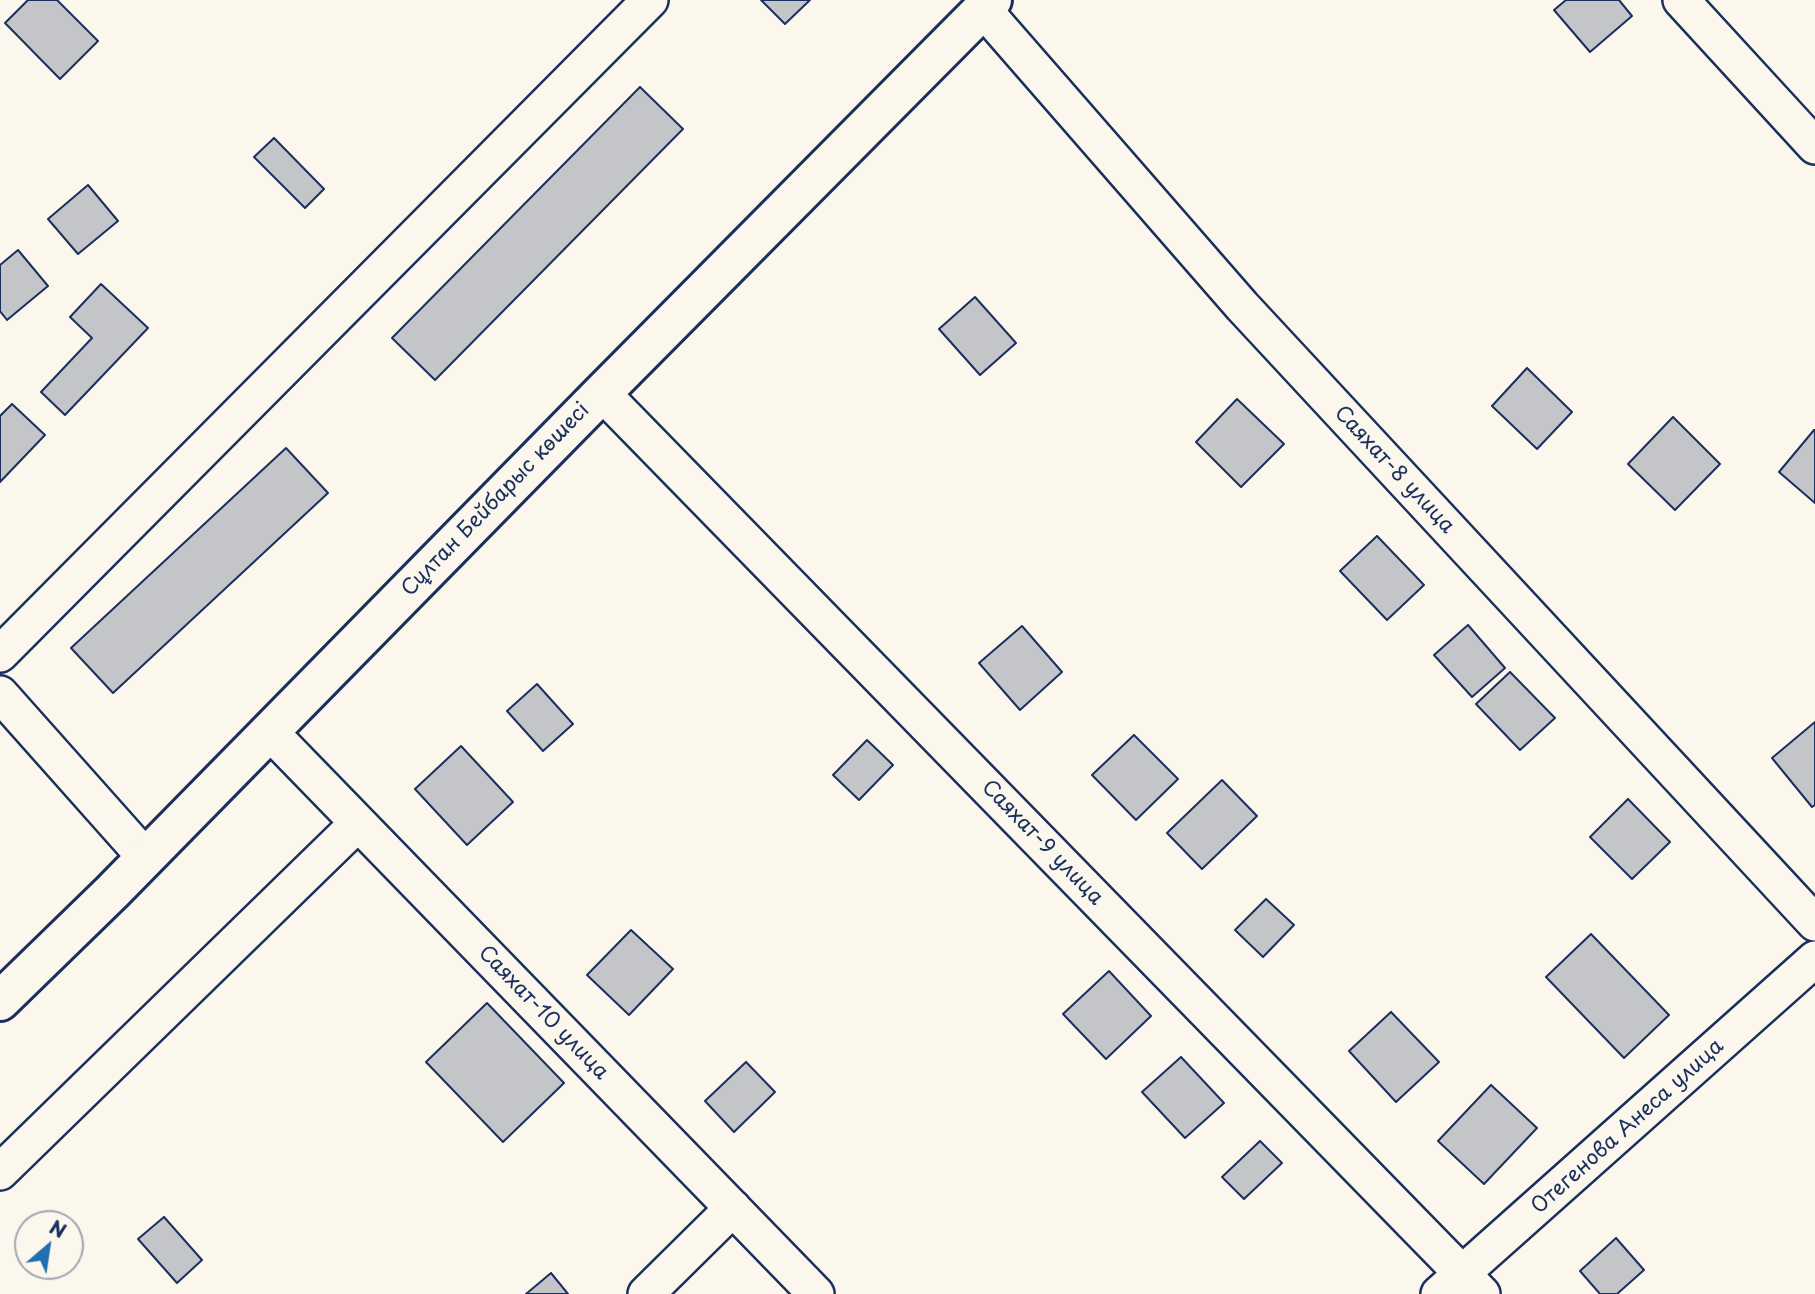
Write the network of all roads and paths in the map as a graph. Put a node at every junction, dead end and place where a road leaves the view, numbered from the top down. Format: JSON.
{"nodes":[{"id":1,"x":650,"y":0,"type":"edge"},
{"id":2,"x":1681,"y":0,"type":"edge"},
{"id":3,"x":988,"y":5,"type":"edge"},
{"id":4,"x":1815,"y":146,"type":"edge"},
{"id":5,"x":601,"y":393,"type":"junction"},
{"id":6,"x":0,"y":654,"type":"edge"},
{"id":7,"x":0,"y":694,"type":"edge"},
{"id":8,"x":269,"y":731,"type":"junction"},
{"id":9,"x":358,"y":824,"type":"junction"},
{"id":10,"x":146,"y":858,"type":"junction"},
{"id":11,"x":1815,"y":923,"type":"edge"},
{"id":12,"x":1815,"y":959,"type":"edge"},
{"id":13,"x":0,"y":1001,"type":"edge"},
{"id":14,"x":0,"y":1172,"type":"edge"},
{"id":15,"x":733,"y":1208,"type":"junction"},
{"id":16,"x":1461,"y":1287,"type":"edge"},
{"id":17,"x":646,"y":1294,"type":"edge"},
{"id":18,"x":816,"y":1294,"type":"edge"}],
"edges":[{"from":1,"to":6,"type":"street"},
{"from":2,"to":4,"type":"street"},
{"from":3,"to":5,"type":"main road","name":"Сұлтан Бейбарыс көшесі"},
{"from":3,"to":11,"type":"street","name":"Саяхат-8 улица"},
{"from":5,"to":8,"type":"main road","name":"Сұлтан Бейбарыс көшесі"},
{"from":5,"to":16,"type":"street","name":"Саяхат-9 улица"},
{"from":7,"to":10,"type":"street"},
{"from":8,"to":9,"type":"street","name":"Саяхат-10 улица"},
{"from":8,"to":10,"type":"main road","name":"Сұлтан Бейбарыс көшесі"},
{"from":9,"to":14,"type":"street"},
{"from":9,"to":15,"type":"street","name":"Саяхат-10 улица"},
{"from":10,"to":13,"type":"main road","name":"Сұлтан Бейбарыс көшесі"},
{"from":12,"to":16,"type":"street","name":"Отегенова Анеса улица"},
{"from":15,"to":17,"type":"street"},
{"from":15,"to":18,"type":"street","name":"Саяхат-10 улица"}]}
